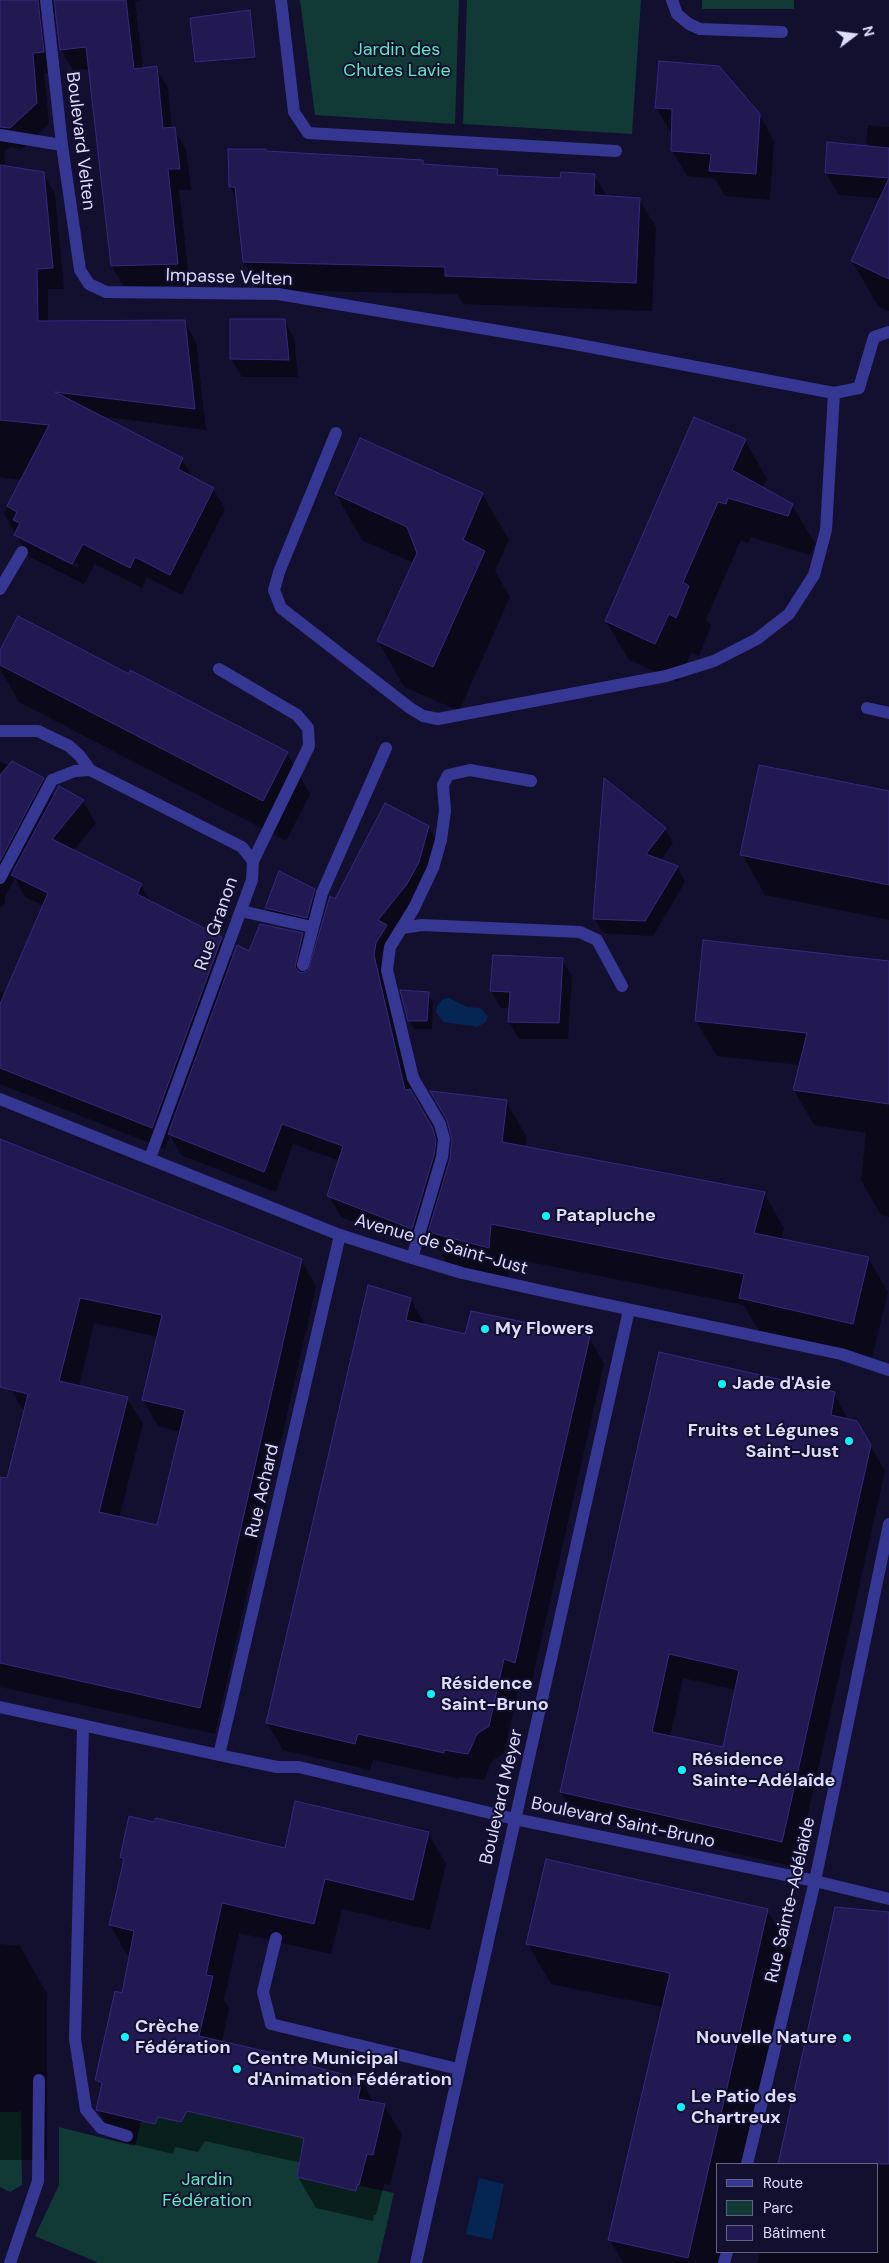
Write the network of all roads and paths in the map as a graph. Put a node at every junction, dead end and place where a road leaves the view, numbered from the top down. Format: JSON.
{"nodes":[{"id":1,"x":46,"y":0,"type":"edge"},
{"id":2,"x":281,"y":0,"type":"edge"},
{"id":3,"x":672,"y":0,"type":"edge"},
{"id":4,"x":782,"y":32,"type":"dead end"},
{"id":5,"x":0,"y":135,"type":"edge"},
{"id":6,"x":62,"y":144,"type":"junction"},
{"id":7,"x":616,"y":151,"type":"dead end"},
{"id":8,"x":89,"y":284,"type":"joint"},
{"id":9,"x":889,"y":332,"type":"edge"},
{"id":10,"x":834,"y":393,"type":"junction"},
{"id":11,"x":336,"y":433,"type":"dead end"},
{"id":12,"x":22,"y":552,"type":"dead end"},
{"id":13,"x":0,"y":589,"type":"edge"},
{"id":14,"x":219,"y":669,"type":"dead end"},
{"id":15,"x":867,"y":708,"type":"dead end"},
{"id":16,"x":889,"y":713,"type":"edge"},
{"id":17,"x":0,"y":731,"type":"edge"},
{"id":18,"x":386,"y":748,"type":"dead end"},
{"id":19,"x":90,"y":770,"type":"junction"},
{"id":20,"x":531,"y":780,"type":"dead end"},
{"id":21,"x":252,"y":861,"type":"junction"},
{"id":22,"x":0,"y":878,"type":"edge"},
{"id":23,"x":241,"y":911,"type":"junction"},
{"id":24,"x":312,"y":927,"type":"junction"},
{"id":25,"x":402,"y":928,"type":"junction"},
{"id":26,"x":303,"y":965,"type":"dead end"},
{"id":27,"x":622,"y":986,"type":"dead end"},
{"id":28,"x":0,"y":1099,"type":"edge"},
{"id":29,"x":150,"y":1158,"type":"junction"},
{"id":30,"x":340,"y":1235,"type":"junction"},
{"id":31,"x":412,"y":1258,"type":"junction"},
{"id":32,"x":630,"y":1310,"type":"junction"},
{"id":33,"x":889,"y":1370,"type":"edge"},
{"id":34,"x":889,"y":1524,"type":"edge"},
{"id":35,"x":0,"y":1707,"type":"edge"},
{"id":36,"x":83,"y":1726,"type":"junction"},
{"id":37,"x":219,"y":1755,"type":"junction"},
{"id":38,"x":515,"y":1819,"type":"junction"},
{"id":39,"x":815,"y":1881,"type":"junction"},
{"id":40,"x":889,"y":1899,"type":"edge"},
{"id":41,"x":276,"y":1938,"type":"dead end"},
{"id":42,"x":458,"y":2069,"type":"junction"},
{"id":43,"x":39,"y":2080,"type":"dead end"},
{"id":44,"x":127,"y":2136,"type":"dead end"},
{"id":45,"x":747,"y":2163,"type":"edge"},
{"id":46,"x":10,"y":2263,"type":"edge"},
{"id":47,"x":416,"y":2263,"type":"edge"}],
"edges":[{"from":1,"to":6,"type":"street","name":"Boulevard Velten"},
{"from":2,"to":7,"type":"street"},
{"from":3,"to":4,"type":"street"},
{"from":5,"to":6,"type":"street"},
{"from":6,"to":8,"type":"street","name":"Boulevard Velten"},
{"from":8,"to":10,"type":"street","name":"Impasse Velten"},
{"from":9,"to":10,"type":"street"},
{"from":10,"to":11,"type":"street"},
{"from":12,"to":13,"type":"street"},
{"from":14,"to":21,"type":"street"},
{"from":15,"to":16,"type":"street"},
{"from":17,"to":19,"type":"street","name":"Rue Granon"},
{"from":18,"to":24,"type":"street"},
{"from":19,"to":21,"type":"street","name":"Rue Granon"},
{"from":19,"to":22,"type":"street"},
{"from":20,"to":25,"type":"street"},
{"from":21,"to":23,"type":"street","name":"Rue Granon"},
{"from":23,"to":24,"type":"street"},
{"from":23,"to":29,"type":"street","name":"Rue Granon"},
{"from":24,"to":26,"type":"street"},
{"from":25,"to":27,"type":"street"},
{"from":25,"to":31,"type":"street"},
{"from":28,"to":29,"type":"street","name":"Avenue de Saint-Just"},
{"from":29,"to":30,"type":"street","name":"Avenue de Saint-Just"},
{"from":30,"to":31,"type":"street","name":"Avenue de Saint-Just"},
{"from":30,"to":37,"type":"street","name":"Rue Achard"},
{"from":31,"to":32,"type":"street","name":"Avenue de Saint-Just"},
{"from":32,"to":33,"type":"street","name":"Avenue de Saint-Just"},
{"from":32,"to":38,"type":"street","name":"Boulevard Meyer"},
{"from":34,"to":39,"type":"street","name":"Rue Sainte-Adélaïde"},
{"from":35,"to":36,"type":"street","name":"Boulevard Saint-Bruno"},
{"from":36,"to":37,"type":"street","name":"Boulevard Saint-Bruno"},
{"from":36,"to":44,"type":"street"},
{"from":37,"to":38,"type":"street","name":"Boulevard Saint-Bruno"},
{"from":38,"to":39,"type":"street","name":"Boulevard Saint-Bruno"},
{"from":38,"to":42,"type":"street","name":"Boulevard Meyer"},
{"from":39,"to":40,"type":"street","name":"Boulevard Saint-Bruno"},
{"from":39,"to":45,"type":"street","name":"Rue Sainte-Adélaïde"},
{"from":41,"to":42,"type":"street"},
{"from":42,"to":47,"type":"street","name":"Boulevard Meyer"},
{"from":43,"to":46,"type":"street"}]}
